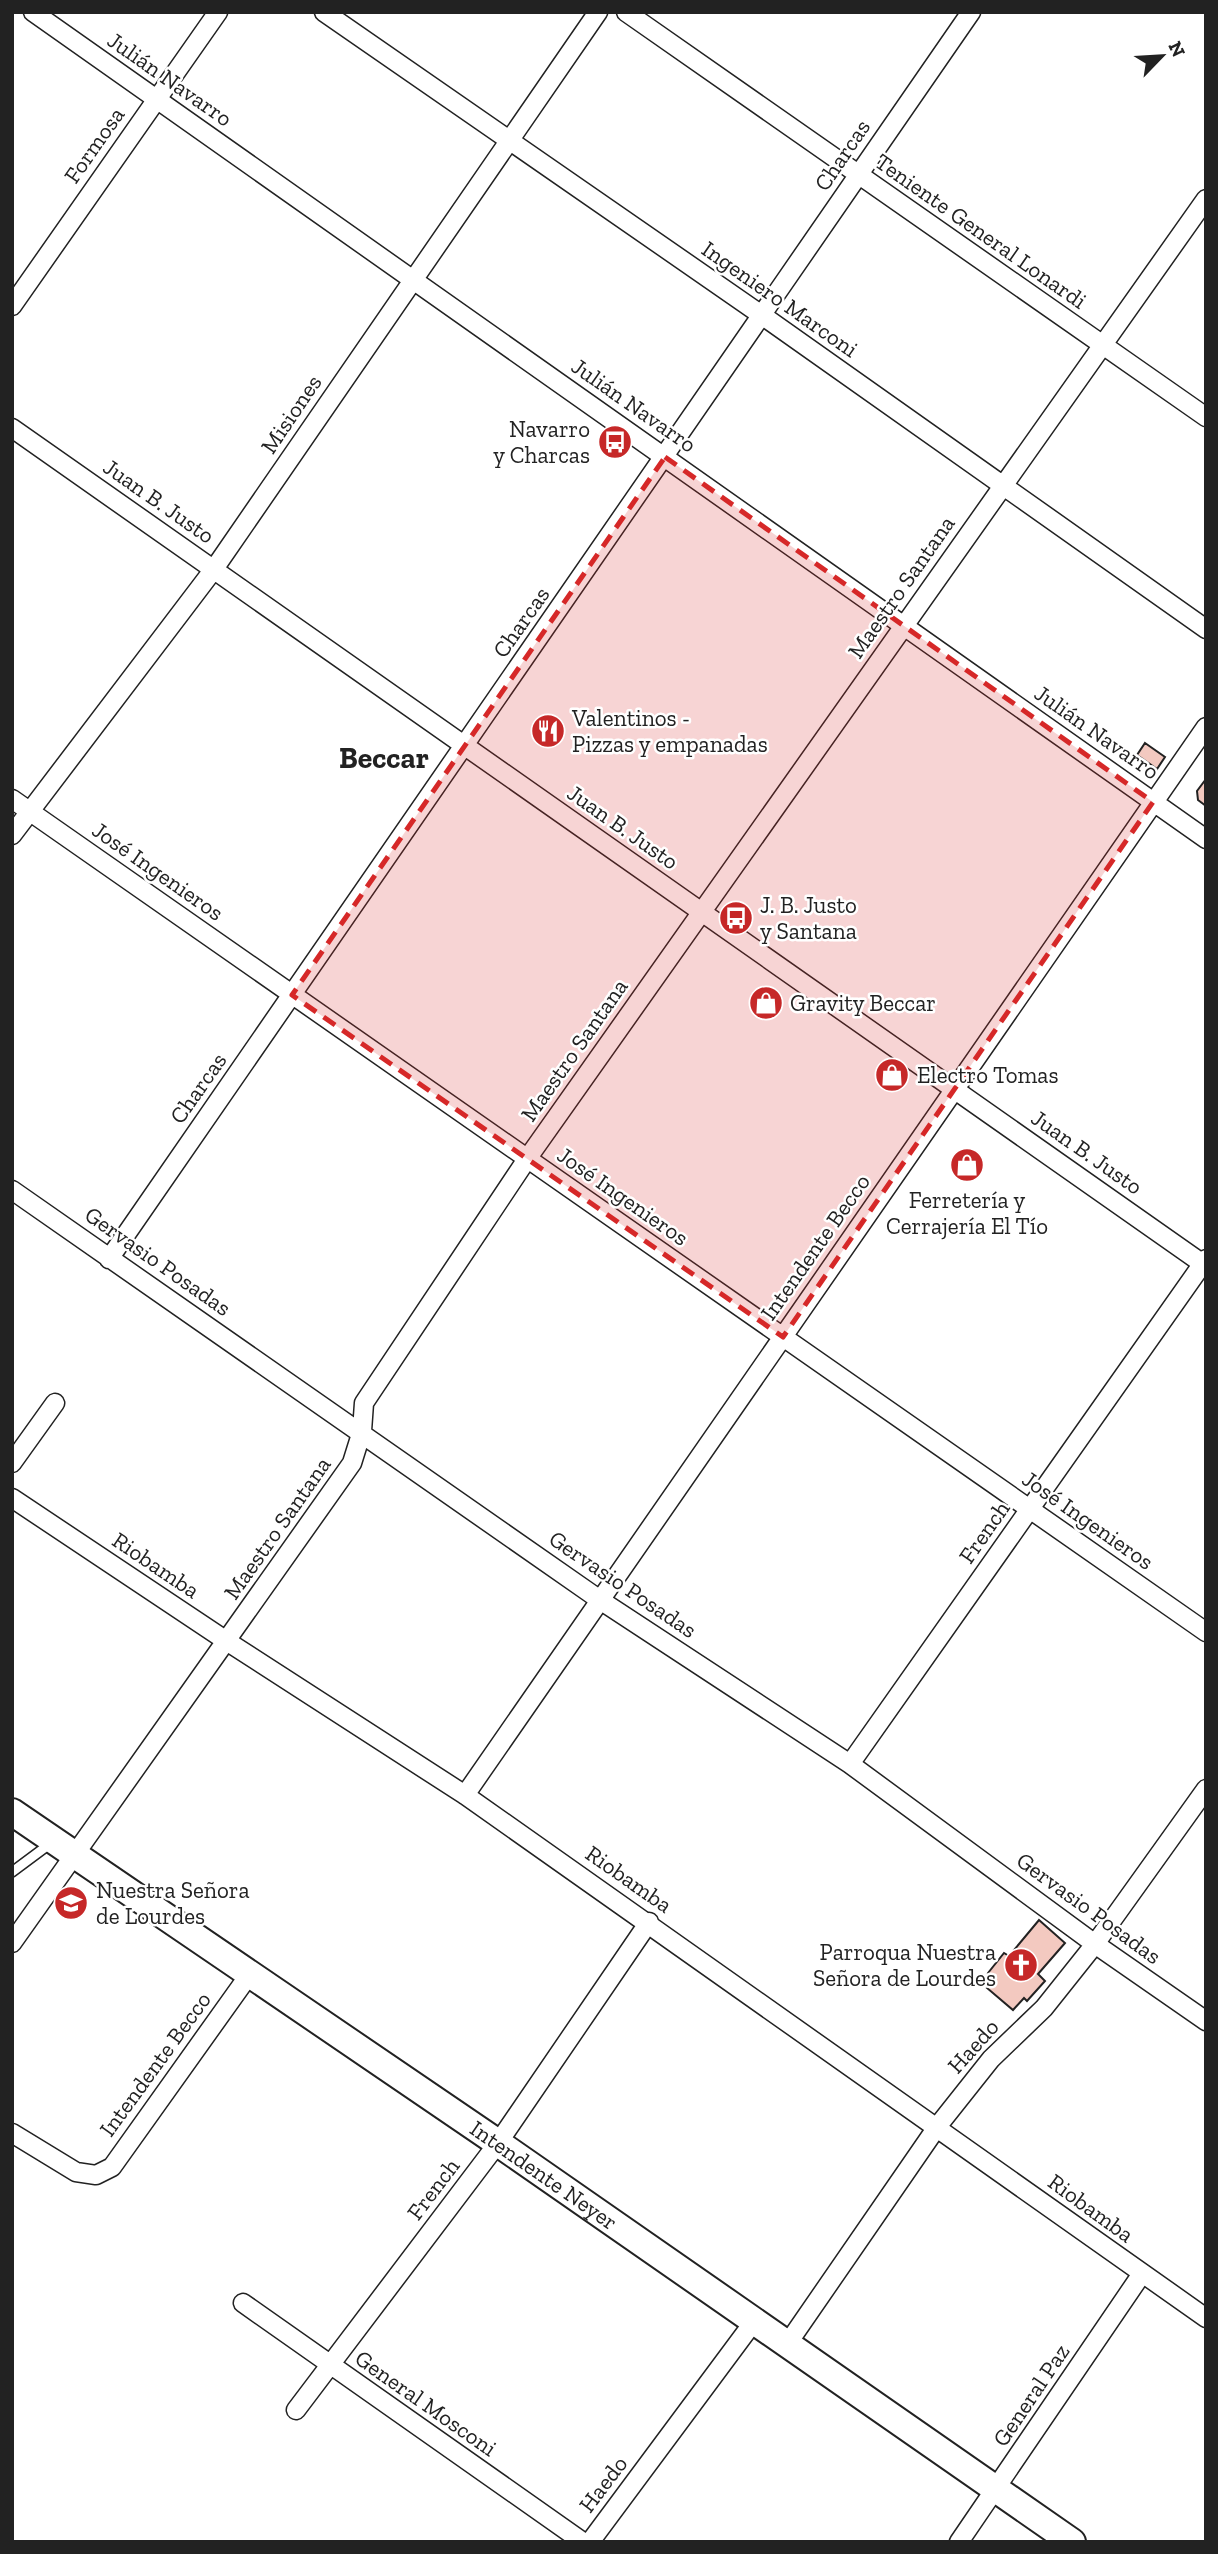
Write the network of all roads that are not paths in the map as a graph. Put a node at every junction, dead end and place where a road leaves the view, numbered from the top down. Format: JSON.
{"nodes":[{"id":1,"x":33,"y":12,"type":"edge"},
{"id":2,"x":218,"y":12,"type":"edge"},
{"id":3,"x":324,"y":12,"type":"edge"},
{"id":4,"x":598,"y":12,"type":"edge"},
{"id":5,"x":626,"y":12,"type":"edge"},
{"id":6,"x":971,"y":12,"type":"edge"},
{"id":7,"x":156,"y":99,"type":"junction"},
{"id":8,"x":509,"y":141,"type":"junction"},
{"id":9,"x":857,"y":174,"type":"junction"},
{"id":10,"x":1206,"y":199,"type":"edge"},
{"id":11,"x":413,"y":280,"type":"junction"},
{"id":12,"x":12,"y":306,"type":"edge"},
{"id":13,"x":763,"y":316,"type":"junction"},
{"id":14,"x":1102,"y":345,"type":"junction"},
{"id":15,"x":1206,"y":418,"type":"edge"},
{"id":16,"x":12,"y":428,"type":"edge"},
{"id":17,"x":665,"y":457,"type":"junction"},
{"id":18,"x":1002,"y":486,"type":"junction"},
{"id":19,"x":214,"y":569,"type":"junction"},
{"id":20,"x":903,"y":625,"type":"junction"},
{"id":21,"x":1206,"y":628,"type":"edge"},
{"id":22,"x":1206,"y":727,"type":"edge"},
{"id":23,"x":465,"y":746,"type":"junction"},
{"id":24,"x":12,"y":799,"type":"edge"},
{"id":25,"x":1153,"y":802,"type":"junction"},
{"id":26,"x":29,"y":811,"type":"junction"},
{"id":27,"x":12,"y":835,"type":"edge"},
{"id":28,"x":1206,"y":839,"type":"edge"},
{"id":29,"x":702,"y":912,"type":"junction"},
{"id":30,"x":292,"y":995,"type":"junction"},
{"id":31,"x":954,"y":1089,"type":"junction"},
{"id":32,"x":527,"y":1159,"type":"junction"},
{"id":33,"x":12,"y":1190,"type":"edge"},
{"id":34,"x":109,"y":1259,"type":"junction"},
{"id":35,"x":1205,"y":1263,"type":"edge"},
{"id":36,"x":783,"y":1337,"type":"junction"},
{"id":37,"x":55,"y":1403,"type":"dead end"},
{"id":38,"x":362,"y":1431,"type":"junction"},
{"id":39,"x":12,"y":1463,"type":"edge"},
{"id":40,"x":12,"y":1498,"type":"edge"},
{"id":41,"x":1030,"y":1509,"type":"junction"},
{"id":42,"x":600,"y":1600,"type":"junction"},
{"id":43,"x":1206,"y":1632,"type":"edge"},
{"id":44,"x":228,"y":1642,"type":"junction"},
{"id":45,"x":850,"y":1764,"type":"junction"},
{"id":46,"x":1206,"y":1789,"type":"edge"},
{"id":47,"x":465,"y":1795,"type":"junction"},
{"id":48,"x":12,"y":1812,"type":"edge"},
{"id":49,"x":63,"y":1849,"type":"junction"},
{"id":50,"x":12,"y":1872,"type":"edge"},
{"id":51,"x":649,"y":1922,"type":"junction"},
{"id":52,"x":12,"y":1943,"type":"edge"},
{"id":53,"x":1095,"y":1944,"type":"junction"},
{"id":54,"x":249,"y":1975,"type":"junction"},
{"id":55,"x":1206,"y":2021,"type":"edge"},
{"id":56,"x":937,"y":2127,"type":"junction"},
{"id":57,"x":12,"y":2133,"type":"edge"},
{"id":58,"x":498,"y":2143,"type":"junction"},
{"id":59,"x":1141,"y":2274,"type":"junction"},
{"id":60,"x":243,"y":2303,"type":"dead end"},
{"id":61,"x":1205,"y":2316,"type":"edge"},
{"id":62,"x":755,"y":2320,"type":"junction"},
{"id":63,"x":788,"y":2343,"type":"junction"},
{"id":64,"x":330,"y":2366,"type":"junction"},
{"id":65,"x":296,"y":2410,"type":"dead end"},
{"id":66,"x":996,"y":2490,"type":"junction"},
{"id":67,"x":583,"y":2542,"type":"edge"},
{"id":68,"x":590,"y":2542,"type":"edge"},
{"id":69,"x":959,"y":2542,"type":"edge"},
{"id":70,"x":1072,"y":2542,"type":"edge"}],
"edges":[{"from":1,"to":7,"type":"street","name":"Julián Navarro"},
{"from":2,"to":7,"type":"street","name":"Formosa"},
{"from":3,"to":8,"type":"street","name":"Ingeniero Marconi"},
{"from":4,"to":8,"type":"street","name":"Misiones"},
{"from":5,"to":9,"type":"street","name":"Teniente General Lonardi"},
{"from":6,"to":9,"type":"street","name":"Charcas"},
{"from":7,"to":11,"type":"street","name":"Julián Navarro"},
{"from":7,"to":12,"type":"street","name":"Formosa"},
{"from":8,"to":11,"type":"street","name":"Misiones"},
{"from":8,"to":13,"type":"street","name":"Ingeniero Marconi"},
{"from":9,"to":13,"type":"street","name":"Charcas"},
{"from":9,"to":14,"type":"street","name":"Teniente General Lonardi"},
{"from":10,"to":14,"type":"street","name":"Maestro Santana"},
{"from":11,"to":17,"type":"street","name":"Julián Navarro"},
{"from":11,"to":19,"type":"street","name":"Misiones"},
{"from":13,"to":17,"type":"street","name":"Charcas"},
{"from":13,"to":18,"type":"street","name":"Ingeniero Marconi"},
{"from":14,"to":15,"type":"street","name":"Teniente General Lonardi"},
{"from":14,"to":18,"type":"street","name":"Maestro Santana"},
{"from":16,"to":19,"type":"street","name":"Juan B. Justo"},
{"from":17,"to":20,"type":"street","name":"Julián Navarro"},
{"from":17,"to":23,"type":"street","name":"Charcas"},
{"from":18,"to":20,"type":"street","name":"Maestro Santana"},
{"from":18,"to":21,"type":"street","name":"Ingeniero Marconi"},
{"from":19,"to":23,"type":"street","name":"Juan B. Justo"},
{"from":19,"to":26,"type":"street","name":"Misiones"},
{"from":20,"to":25,"type":"street","name":"Julián Navarro"},
{"from":20,"to":29,"type":"street","name":"Maestro Santana"},
{"from":22,"to":25,"type":"street","name":"Intendente Becco"},
{"from":23,"to":29,"type":"street","name":"Juan B. Justo"},
{"from":23,"to":30,"type":"street","name":"Charcas"},
{"from":24,"to":26,"type":"street","name":"José Ingenieros"},
{"from":25,"to":28,"type":"street","name":"Julián Navarro"},
{"from":25,"to":31,"type":"street","name":"Intendente Becco"},
{"from":26,"to":27,"type":"street","name":"Misiones"},
{"from":26,"to":30,"type":"street","name":"José Ingenieros"},
{"from":29,"to":31,"type":"street","name":"Juan B. Justo"},
{"from":29,"to":32,"type":"street","name":"Maestro Santana"},
{"from":30,"to":32,"type":"street","name":"José Ingenieros"},
{"from":30,"to":34,"type":"street","name":"Charcas"},
{"from":31,"to":35,"type":"street","name":"Juan B. Justo"},
{"from":31,"to":36,"type":"street","name":"Intendente Becco"},
{"from":32,"to":36,"type":"street","name":"José Ingenieros"},
{"from":32,"to":38,"type":"street","name":"Maestro Santana"},
{"from":33,"to":34,"type":"street","name":"Gervasio Posadas"},
{"from":34,"to":38,"type":"street","name":"Gervasio Posadas"},
{"from":35,"to":41,"type":"street","name":"French"},
{"from":36,"to":41,"type":"street","name":"José Ingenieros"},
{"from":36,"to":42,"type":"street","name":"Intendente Becco"},
{"from":37,"to":39,"type":"street"},
{"from":38,"to":42,"type":"street","name":"Gervasio Posadas"},
{"from":38,"to":44,"type":"street","name":"Maestro Santana"},
{"from":40,"to":44,"type":"street","name":"Riobamba"},
{"from":41,"to":43,"type":"street","name":"José Ingenieros"},
{"from":41,"to":45,"type":"street","name":"French"},
{"from":42,"to":45,"type":"street","name":"Gervasio Posadas"},
{"from":42,"to":47,"type":"street","name":"Intendente Becco"},
{"from":44,"to":47,"type":"street","name":"Riobamba"},
{"from":44,"to":49,"type":"street","name":"Maestro Santana"},
{"from":45,"to":53,"type":"street","name":"Gervasio Posadas"},
{"from":46,"to":53,"type":"street","name":"Haedo"},
{"from":47,"to":51,"type":"street","name":"Riobamba"},
{"from":48,"to":49,"type":"street","name":"Intendente Neyer"},
{"from":49,"to":50,"type":"lane"},
{"from":49,"to":52,"type":"street","name":"Maestro Santana"},
{"from":49,"to":54,"type":"street","name":"Intendente Neyer"},
{"from":51,"to":56,"type":"street","name":"Riobamba"},
{"from":51,"to":58,"type":"street","name":"French"},
{"from":53,"to":55,"type":"street","name":"Gervasio Posadas"},
{"from":53,"to":56,"type":"street","name":"Haedo"},
{"from":54,"to":57,"type":"street","name":"Intendente Becco"},
{"from":54,"to":58,"type":"street","name":"Intendente Neyer"},
{"from":56,"to":59,"type":"street","name":"Riobamba"},
{"from":56,"to":63,"type":"street","name":"Haedo"},
{"from":58,"to":62,"type":"street","name":"Intendente Neyer"},
{"from":58,"to":64,"type":"street","name":"French"},
{"from":59,"to":61,"type":"street","name":"Riobamba"},
{"from":59,"to":66,"type":"street","name":"General Paz"},
{"from":60,"to":64,"type":"street","name":"General Mosconi"},
{"from":62,"to":63,"type":"street","name":"Intendente Neyer"},
{"from":62,"to":68,"type":"street","name":"Haedo"},
{"from":63,"to":66,"type":"street","name":"Intendente Neyer"},
{"from":64,"to":65,"type":"street","name":"French"},
{"from":64,"to":67,"type":"street","name":"General Mosconi"},
{"from":66,"to":69,"type":"street","name":"General Paz"},
{"from":66,"to":70,"type":"street","name":"Intendente Neyer"}]}
